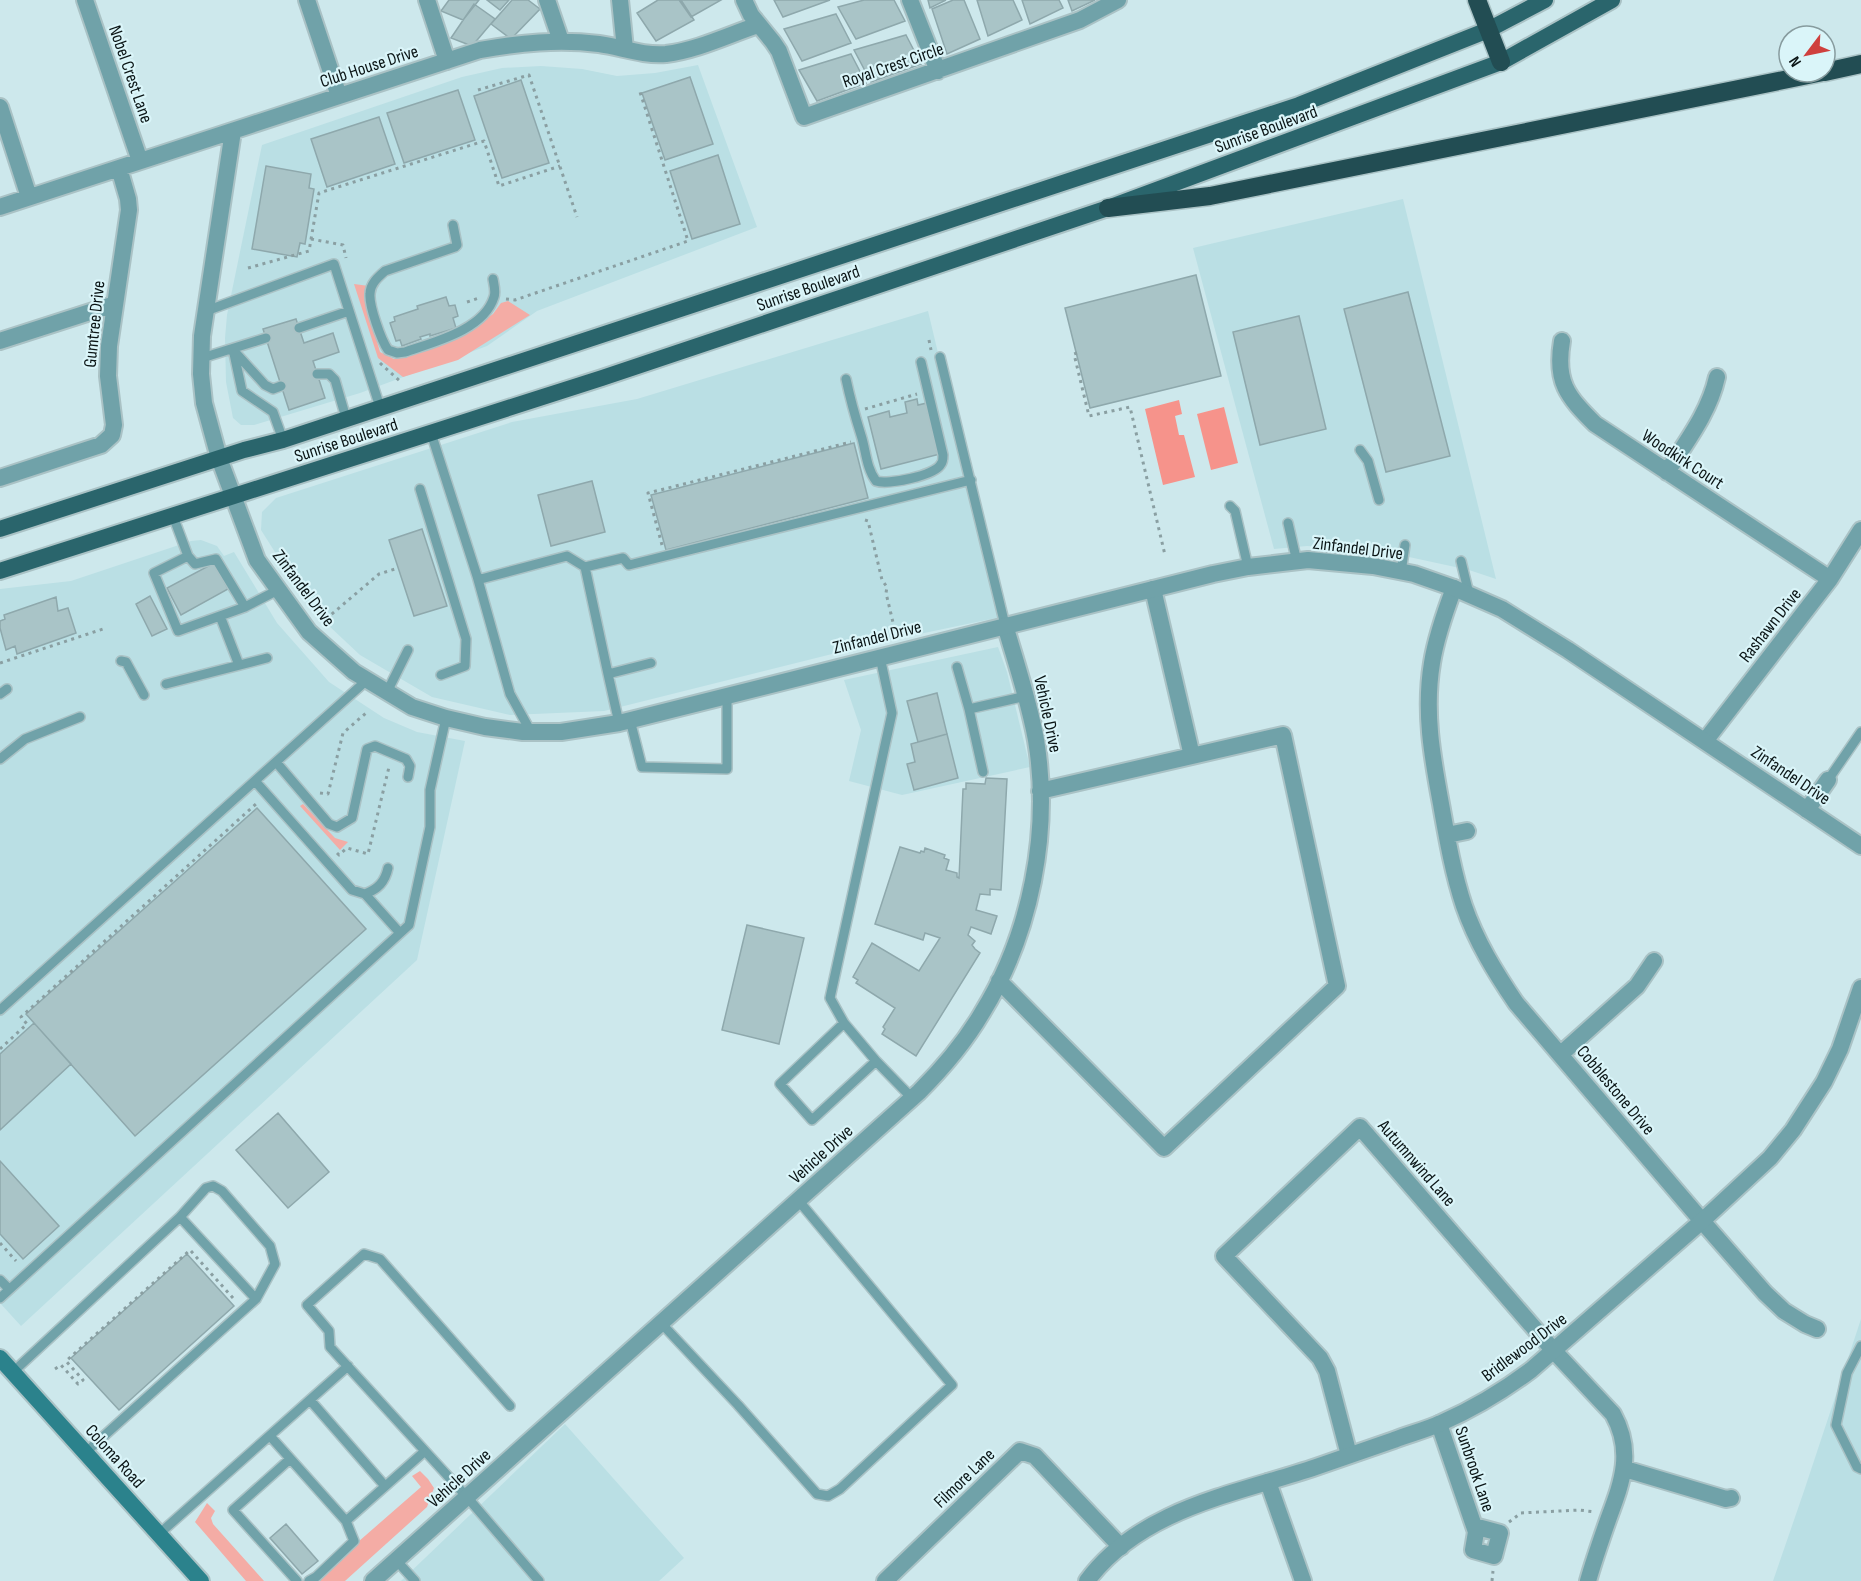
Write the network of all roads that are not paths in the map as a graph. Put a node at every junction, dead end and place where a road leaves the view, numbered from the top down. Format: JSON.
{"nodes":[{"id":1,"x":85,"y":0,"type":"edge"},
{"id":2,"x":308,"y":0,"type":"edge"},
{"id":3,"x":427,"y":0,"type":"edge"},
{"id":4,"x":547,"y":0,"type":"edge"},
{"id":5,"x":620,"y":0,"type":"edge"},
{"id":6,"x":744,"y":0,"type":"edge"},
{"id":7,"x":910,"y":0,"type":"edge"},
{"id":8,"x":1118,"y":0,"type":"edge"},
{"id":9,"x":1477,"y":0,"type":"edge"},
{"id":10,"x":1545,"y":0,"type":"edge"},
{"id":11,"x":1612,"y":0,"type":"edge"},
{"id":12,"x":758,"y":25,"type":"junction"},
{"id":13,"x":1488,"y":30,"type":"junction"},
{"id":14,"x":561,"y":41,"type":"junction"},
{"id":15,"x":625,"y":49,"type":"junction"},
{"id":16,"x":447,"y":61,"type":"junction"},
{"id":17,"x":1501,"y":62,"type":"junction"},
{"id":18,"x":1861,"y":64,"type":"edge"},
{"id":19,"x":1837,"y":69,"type":"edge"},
{"id":20,"x":938,"y":70,"type":"junction"},
{"id":21,"x":1777,"y":81,"type":"edge"},
{"id":22,"x":339,"y":96,"type":"junction"},
{"id":23,"x":0,"y":107,"type":"edge"},
{"id":24,"x":233,"y":131,"type":"junction"},
{"id":25,"x":140,"y":161,"type":"junction"},
{"id":26,"x":119,"y":168,"type":"junction"},
{"id":27,"x":29,"y":198,"type":"junction"},
{"id":28,"x":0,"y":207,"type":"edge"},
{"id":29,"x":1108,"y":208,"type":"junction"},
{"id":30,"x":453,"y":225,"type":"dead end"},
{"id":31,"x":493,"y":279,"type":"dead end"},
{"id":32,"x":115,"y":304,"type":"junction"},
{"id":33,"x":206,"y":311,"type":"junction"},
{"id":34,"x":349,"y":311,"type":"junction"},
{"id":35,"x":299,"y":328,"type":"dead end"},
{"id":36,"x":266,"y":338,"type":"dead end"},
{"id":37,"x":1562,"y":340,"type":"dead end"},
{"id":38,"x":0,"y":341,"type":"edge"},
{"id":39,"x":233,"y":349,"type":"junction"},
{"id":40,"x":202,"y":358,"type":"junction"},
{"id":41,"x":936,"y":358,"type":"road end"},
{"id":42,"x":921,"y":362,"type":"dead end"},
{"id":43,"x":317,"y":374,"type":"dead end"},
{"id":44,"x":1717,"y":377,"type":"dead end"},
{"id":45,"x":846,"y":379,"type":"dead end"},
{"id":46,"x":281,"y":386,"type":"dead end"},
{"id":47,"x":380,"y":407,"type":"junction"},
{"id":48,"x":346,"y":418,"type":"junction"},
{"id":49,"x":431,"y":433,"type":"junction"},
{"id":50,"x":282,"y":440,"type":"junction"},
{"id":51,"x":1360,"y":450,"type":"dead end"},
{"id":52,"x":219,"y":458,"type":"junction"},
{"id":53,"x":1667,"y":472,"type":"junction"},
{"id":54,"x":0,"y":478,"type":"edge"},
{"id":55,"x":970,"y":480,"type":"junction"},
{"id":56,"x":420,"y":489,"type":"dead end"},
{"id":57,"x":233,"y":497,"type":"junction"},
{"id":58,"x":1379,"y":500,"type":"dead end"},
{"id":59,"x":1230,"y":506,"type":"dead end"},
{"id":60,"x":173,"y":516,"type":"junction"},
{"id":61,"x":1288,"y":523,"type":"dead end"},
{"id":62,"x":0,"y":529,"type":"edge"},
{"id":63,"x":1861,"y":530,"type":"edge"},
{"id":64,"x":1405,"y":545,"type":"dead end"},
{"id":65,"x":188,"y":555,"type":"junction"},
{"id":66,"x":1297,"y":561,"type":"junction"},
{"id":67,"x":1461,"y":561,"type":"dead end"},
{"id":68,"x":585,"y":567,"type":"junction"},
{"id":69,"x":1248,"y":567,"type":"junction"},
{"id":70,"x":0,"y":571,"type":"edge"},
{"id":71,"x":1401,"y":572,"type":"junction"},
{"id":72,"x":477,"y":576,"type":"junction"},
{"id":73,"x":1830,"y":579,"type":"junction"},
{"id":74,"x":1153,"y":589,"type":"junction"},
{"id":75,"x":278,"y":590,"type":"junction"},
{"id":76,"x":1461,"y":591,"type":"junction"},
{"id":77,"x":245,"y":607,"type":"junction"},
{"id":78,"x":220,"y":616,"type":"junction"},
{"id":79,"x":1005,"y":625,"type":"junction"},
{"id":80,"x":408,"y":650,"type":"dead end"},
{"id":81,"x":880,"y":657,"type":"junction"},
{"id":82,"x":267,"y":658,"type":"dead end"},
{"id":83,"x":121,"y":661,"type":"dead end"},
{"id":84,"x":651,"y":663,"type":"dead end"},
{"id":85,"x":239,"y":665,"type":"junction"},
{"id":86,"x":957,"y":668,"type":"dead end"},
{"id":87,"x":608,"y":674,"type":"junction"},
{"id":88,"x":441,"y":675,"type":"dead end"},
{"id":89,"x":367,"y":680,"type":"junction"},
{"id":90,"x":166,"y":684,"type":"dead end"},
{"id":91,"x":387,"y":692,"type":"junction"},
{"id":92,"x":144,"y":694,"type":"dead end"},
{"id":93,"x":727,"y":696,"type":"junction"},
{"id":94,"x":1026,"y":696,"type":"junction"},
{"id":95,"x":969,"y":709,"type":"junction"},
{"id":96,"x":80,"y":717,"type":"dead end"},
{"id":97,"x":446,"y":718,"type":"junction"},
{"id":98,"x":624,"y":722,"type":"junction"},
{"id":99,"x":531,"y":732,"type":"junction"},
{"id":100,"x":1861,"y":732,"type":"edge"},
{"id":101,"x":1705,"y":741,"type":"junction"},
{"id":102,"x":1192,"y":756,"type":"junction"},
{"id":103,"x":0,"y":759,"type":"edge"},
{"id":104,"x":276,"y":762,"type":"junction"},
{"id":105,"x":983,"y":772,"type":"dead end"},
{"id":106,"x":408,"y":777,"type":"dead end"},
{"id":107,"x":1828,"y":780,"type":"joint"},
{"id":108,"x":255,"y":781,"type":"junction"},
{"id":109,"x":1040,"y":791,"type":"junction"},
{"id":110,"x":1807,"y":810,"type":"junction"},
{"id":111,"x":1467,"y":831,"type":"dead end"},
{"id":112,"x":1447,"y":834,"type":"junction"},
{"id":113,"x":1861,"y":846,"type":"edge"},
{"id":114,"x":388,"y":868,"type":"dead end"},
{"id":115,"x":365,"y":894,"type":"junction"},
{"id":116,"x":400,"y":933,"type":"junction"},
{"id":117,"x":1654,"y":961,"type":"dead end"},
{"id":118,"x":999,"y":981,"type":"junction"},
{"id":119,"x":1861,"y":988,"type":"edge"},
{"id":120,"x":0,"y":1010,"type":"edge"},
{"id":121,"x":844,"y":1023,"type":"junction"},
{"id":122,"x":1561,"y":1054,"type":"junction"},
{"id":123,"x":876,"y":1061,"type":"junction"},
{"id":124,"x":912,"y":1098,"type":"junction"},
{"id":125,"x":798,"y":1200,"type":"junction"},
{"id":126,"x":180,"y":1216,"type":"junction"},
{"id":127,"x":1702,"y":1221,"type":"junction"},
{"id":128,"x":0,"y":1280,"type":"edge"},
{"id":129,"x":9,"y":1289,"type":"junction"},
{"id":130,"x":0,"y":1298,"type":"edge"},
{"id":131,"x":256,"y":1299,"type":"junction"},
{"id":132,"x":661,"y":1323,"type":"junction"},
{"id":133,"x":1817,"y":1329,"type":"dead end"},
{"id":134,"x":1861,"y":1346,"type":"edge"},
{"id":135,"x":1554,"y":1352,"type":"junction"},
{"id":136,"x":0,"y":1358,"type":"edge"},
{"id":137,"x":348,"y":1366,"type":"junction"},
{"id":138,"x":13,"y":1372,"type":"junction"},
{"id":139,"x":310,"y":1400,"type":"junction"},
{"id":140,"x":510,"y":1406,"type":"dead end"},
{"id":141,"x":1439,"y":1424,"type":"junction"},
{"id":142,"x":270,"y":1436,"type":"junction"},
{"id":143,"x":425,"y":1451,"type":"junction"},
{"id":144,"x":85,"y":1453,"type":"junction"},
{"id":145,"x":1349,"y":1455,"type":"junction"},
{"id":146,"x":291,"y":1459,"type":"junction"},
{"id":147,"x":1624,"y":1469,"type":"junction"},
{"id":148,"x":1861,"y":1469,"type":"edge"},
{"id":149,"x":1268,"y":1482,"type":"junction"},
{"id":150,"x":386,"y":1486,"type":"junction"},
{"id":151,"x":467,"y":1497,"type":"junction"},
{"id":152,"x":1731,"y":1498,"type":"dead end"},
{"id":153,"x":346,"y":1521,"type":"junction"},
{"id":154,"x":1474,"y":1526,"type":"junction"},
{"id":155,"x":159,"y":1534,"type":"junction"},
{"id":156,"x":1121,"y":1547,"type":"junction"},
{"id":157,"x":396,"y":1560,"type":"junction"},
{"id":158,"x":201,"y":1581,"type":"edge"},
{"id":159,"x":297,"y":1581,"type":"edge"},
{"id":160,"x":309,"y":1581,"type":"edge"},
{"id":161,"x":373,"y":1581,"type":"edge"},
{"id":162,"x":415,"y":1581,"type":"edge"},
{"id":163,"x":539,"y":1581,"type":"edge"},
{"id":164,"x":885,"y":1581,"type":"edge"},
{"id":165,"x":1088,"y":1581,"type":"edge"},
{"id":166,"x":1303,"y":1581,"type":"edge"},
{"id":167,"x":1588,"y":1581,"type":"edge"}],
"edges":[{"from":1,"to":25,"type":"street","name":"Nobel Crest Lane"},
{"from":2,"to":22,"type":"street"},
{"from":3,"to":16,"type":"street"},
{"from":4,"to":14,"type":"street"},
{"from":5,"to":15,"type":"street"},
{"from":6,"to":12,"type":"street","name":"Royal Crest Circle"},
{"from":7,"to":20,"type":"street"},
{"from":8,"to":20,"type":"street","name":"Royal Crest Circle"},
{"from":9,"to":13,"type":"highway"},
{"from":10,"to":13,"type":"main road","name":"Sunrise Boulevard"},
{"from":11,"to":17,"type":"main road","name":"Sunrise Boulevard"},
{"from":12,"to":15,"type":"street","name":"Club House Drive"},
{"from":12,"to":20,"type":"street","name":"Royal Crest Circle"},
{"from":13,"to":17,"type":"highway"},
{"from":13,"to":47,"type":"main road","name":"Sunrise Boulevard"},
{"from":14,"to":15,"type":"street","name":"Club House Drive"},
{"from":14,"to":16,"type":"street","name":"Club House Drive"},
{"from":16,"to":22,"type":"street","name":"Club House Drive"},
{"from":17,"to":29,"type":"main road","name":"Sunrise Boulevard"},
{"from":18,"to":19,"type":"highway"},
{"from":21,"to":29,"type":"highway"},
{"from":22,"to":24,"type":"street","name":"Club House Drive"},
{"from":23,"to":27,"type":"street"},
{"from":24,"to":25,"type":"street","name":"Club House Drive"},
{"from":24,"to":33,"type":"street","name":"Zinfandel Drive"},
{"from":25,"to":26,"type":"street","name":"Club House Drive"},
{"from":26,"to":27,"type":"street","name":"Club House Drive"},
{"from":26,"to":32,"type":"street","name":"Gumtree Drive"},
{"from":27,"to":28,"type":"street","name":"Club House Drive"},
{"from":29,"to":49,"type":"main road","name":"Sunrise Boulevard"},
{"from":30,"to":31,"type":"lane"},
{"from":32,"to":38,"type":"street"},
{"from":32,"to":54,"type":"street","name":"Gumtree Drive"},
{"from":33,"to":34,"type":"lane"},
{"from":33,"to":40,"type":"street","name":"Zinfandel Drive"},
{"from":34,"to":35,"type":"lane"},
{"from":34,"to":47,"type":"lane"},
{"from":36,"to":39,"type":"lane"},
{"from":37,"to":53,"type":"street","name":"Woodkirk Court"},
{"from":39,"to":40,"type":"lane"},
{"from":39,"to":46,"type":"lane"},
{"from":39,"to":50,"type":"lane"},
{"from":40,"to":52,"type":"street","name":"Zinfandel Drive"},
{"from":41,"to":55,"type":"lane"},
{"from":42,"to":45,"type":"lane"},
{"from":43,"to":48,"type":"lane"},
{"from":44,"to":53,"type":"street"},
{"from":47,"to":48,"type":"main road","name":"Sunrise Boulevard"},
{"from":48,"to":50,"type":"main road","name":"Sunrise Boulevard"},
{"from":49,"to":57,"type":"main road","name":"Sunrise Boulevard"},
{"from":49,"to":72,"type":"lane"},
{"from":50,"to":52,"type":"main road","name":"Sunrise Boulevard"},
{"from":51,"to":58,"type":"lane"},
{"from":52,"to":57,"type":"street","name":"Zinfandel Drive"},
{"from":52,"to":62,"type":"main road","name":"Sunrise Boulevard"},
{"from":53,"to":73,"type":"street","name":"Woodkirk Court"},
{"from":55,"to":68,"type":"lane"},
{"from":55,"to":79,"type":"lane"},
{"from":56,"to":88,"type":"lane"},
{"from":57,"to":60,"type":"main road","name":"Sunrise Boulevard"},
{"from":57,"to":75,"type":"street","name":"Zinfandel Drive"},
{"from":59,"to":69,"type":"lane"},
{"from":60,"to":65,"type":"lane"},
{"from":60,"to":70,"type":"main road","name":"Sunrise Boulevard"},
{"from":61,"to":66,"type":"lane"},
{"from":63,"to":73,"type":"street","name":"Rashawn Drive"},
{"from":64,"to":71,"type":"lane"},
{"from":65,"to":77,"type":"lane"},
{"from":65,"to":78,"type":"lane"},
{"from":66,"to":69,"type":"street","name":"Zinfandel Drive"},
{"from":66,"to":71,"type":"street","name":"Zinfandel Drive"},
{"from":67,"to":76,"type":"lane"},
{"from":68,"to":72,"type":"lane"},
{"from":68,"to":87,"type":"lane"},
{"from":69,"to":74,"type":"street","name":"Zinfandel Drive"},
{"from":71,"to":76,"type":"street","name":"Zinfandel Drive"},
{"from":72,"to":99,"type":"lane"},
{"from":73,"to":101,"type":"street","name":"Rashawn Drive"},
{"from":74,"to":79,"type":"street","name":"Zinfandel Drive"},
{"from":74,"to":102,"type":"street"},
{"from":75,"to":77,"type":"lane"},
{"from":75,"to":89,"type":"street","name":"Zinfandel Drive"},
{"from":76,"to":101,"type":"street","name":"Zinfandel Drive"},
{"from":76,"to":112,"type":"street","name":"Cobblestone Drive"},
{"from":77,"to":78,"type":"lane"},
{"from":78,"to":85,"type":"lane"},
{"from":79,"to":81,"type":"street","name":"Zinfandel Drive"},
{"from":79,"to":94,"type":"street","name":"Vehicle Drive"},
{"from":80,"to":91,"type":"lane"},
{"from":81,"to":93,"type":"street","name":"Zinfandel Drive"},
{"from":81,"to":121,"type":"lane"},
{"from":82,"to":85,"type":"lane"},
{"from":83,"to":92,"type":"lane"},
{"from":84,"to":87,"type":"lane"},
{"from":85,"to":90,"type":"lane"},
{"from":86,"to":95,"type":"lane"},
{"from":87,"to":98,"type":"lane"},
{"from":89,"to":91,"type":"street","name":"Zinfandel Drive"},
{"from":89,"to":104,"type":"lane"},
{"from":91,"to":97,"type":"street","name":"Zinfandel Drive"},
{"from":93,"to":98,"type":"street","name":"Zinfandel Drive"},
{"from":93,"to":98,"type":"lane"},
{"from":94,"to":95,"type":"lane"},
{"from":94,"to":109,"type":"street","name":"Vehicle Drive"},
{"from":95,"to":105,"type":"lane"},
{"from":96,"to":103,"type":"lane"},
{"from":97,"to":99,"type":"street","name":"Zinfandel Drive"},
{"from":97,"to":116,"type":"lane"},
{"from":98,"to":99,"type":"street","name":"Zinfandel Drive"},
{"from":100,"to":107,"type":"lane"},
{"from":101,"to":110,"type":"street","name":"Zinfandel Drive"},
{"from":102,"to":109,"type":"street"},
{"from":102,"to":118,"type":"street"},
{"from":104,"to":106,"type":"lane"},
{"from":104,"to":108,"type":"lane"},
{"from":107,"to":110,"type":"street"},
{"from":108,"to":115,"type":"lane"},
{"from":108,"to":120,"type":"lane"},
{"from":109,"to":118,"type":"street","name":"Vehicle Drive"},
{"from":110,"to":113,"type":"street","name":"Zinfandel Drive"},
{"from":111,"to":112,"type":"street"},
{"from":112,"to":122,"type":"street","name":"Cobblestone Drive"},
{"from":114,"to":115,"type":"lane"},
{"from":115,"to":116,"type":"lane"},
{"from":116,"to":129,"type":"lane"},
{"from":117,"to":122,"type":"street"},
{"from":118,"to":124,"type":"street","name":"Vehicle Drive"},
{"from":119,"to":127,"type":"street","name":"Bridlewood Drive"},
{"from":121,"to":123,"type":"lane"},
{"from":121,"to":123,"type":"lane"},
{"from":122,"to":127,"type":"street","name":"Cobblestone Drive"},
{"from":123,"to":124,"type":"lane"},
{"from":124,"to":125,"type":"street","name":"Vehicle Drive"},
{"from":125,"to":132,"type":"street","name":"Vehicle Drive"},
{"from":125,"to":132,"type":"lane"},
{"from":126,"to":131,"type":"lane"},
{"from":126,"to":131,"type":"lane"},
{"from":126,"to":138,"type":"lane"},
{"from":127,"to":133,"type":"street","name":"Cobblestone Drive"},
{"from":127,"to":135,"type":"street","name":"Bridlewood Drive"},
{"from":128,"to":129,"type":"lane"},
{"from":129,"to":130,"type":"lane"},
{"from":131,"to":144,"type":"lane"},
{"from":132,"to":151,"type":"street","name":"Vehicle Drive"},
{"from":134,"to":148,"type":"lane"},
{"from":135,"to":141,"type":"street","name":"Bridlewood Drive"},
{"from":135,"to":145,"type":"street","name":"Autumnwind Lane"},
{"from":135,"to":147,"type":"street","name":"Autumnwind Lane"},
{"from":136,"to":138,"type":"main road","name":"Coloma Road"},
{"from":137,"to":139,"type":"lane"},
{"from":137,"to":140,"type":"lane"},
{"from":137,"to":143,"type":"lane"},
{"from":138,"to":144,"type":"main road","name":"Coloma Road"},
{"from":139,"to":142,"type":"lane"},
{"from":139,"to":150,"type":"lane"},
{"from":141,"to":145,"type":"street","name":"Bridlewood Drive"},
{"from":141,"to":154,"type":"street","name":"Sunbrook Lane"},
{"from":142,"to":146,"type":"lane"},
{"from":142,"to":155,"type":"lane"},
{"from":143,"to":150,"type":"lane"},
{"from":143,"to":151,"type":"lane"},
{"from":144,"to":155,"type":"main road","name":"Coloma Road"},
{"from":145,"to":149,"type":"street","name":"Bridlewood Drive"},
{"from":146,"to":153,"type":"lane"},
{"from":146,"to":159,"type":"lane"},
{"from":147,"to":152,"type":"street"},
{"from":147,"to":167,"type":"street","name":"Autumnwind Lane"},
{"from":149,"to":156,"type":"street","name":"Bridlewood Drive"},
{"from":149,"to":166,"type":"street"},
{"from":150,"to":153,"type":"lane"},
{"from":151,"to":157,"type":"street","name":"Vehicle Drive"},
{"from":151,"to":163,"type":"lane"},
{"from":153,"to":160,"type":"lane"},
{"from":154,"to":154,"type":"street","name":"Sunbrook Lane"},
{"from":155,"to":158,"type":"main road","name":"Coloma Road"},
{"from":156,"to":164,"type":"street","name":"Filmore Lane"},
{"from":156,"to":165,"type":"street","name":"Bridlewood Drive"},
{"from":157,"to":161,"type":"street","name":"Vehicle Drive"},
{"from":157,"to":162,"type":"lane"}]}
